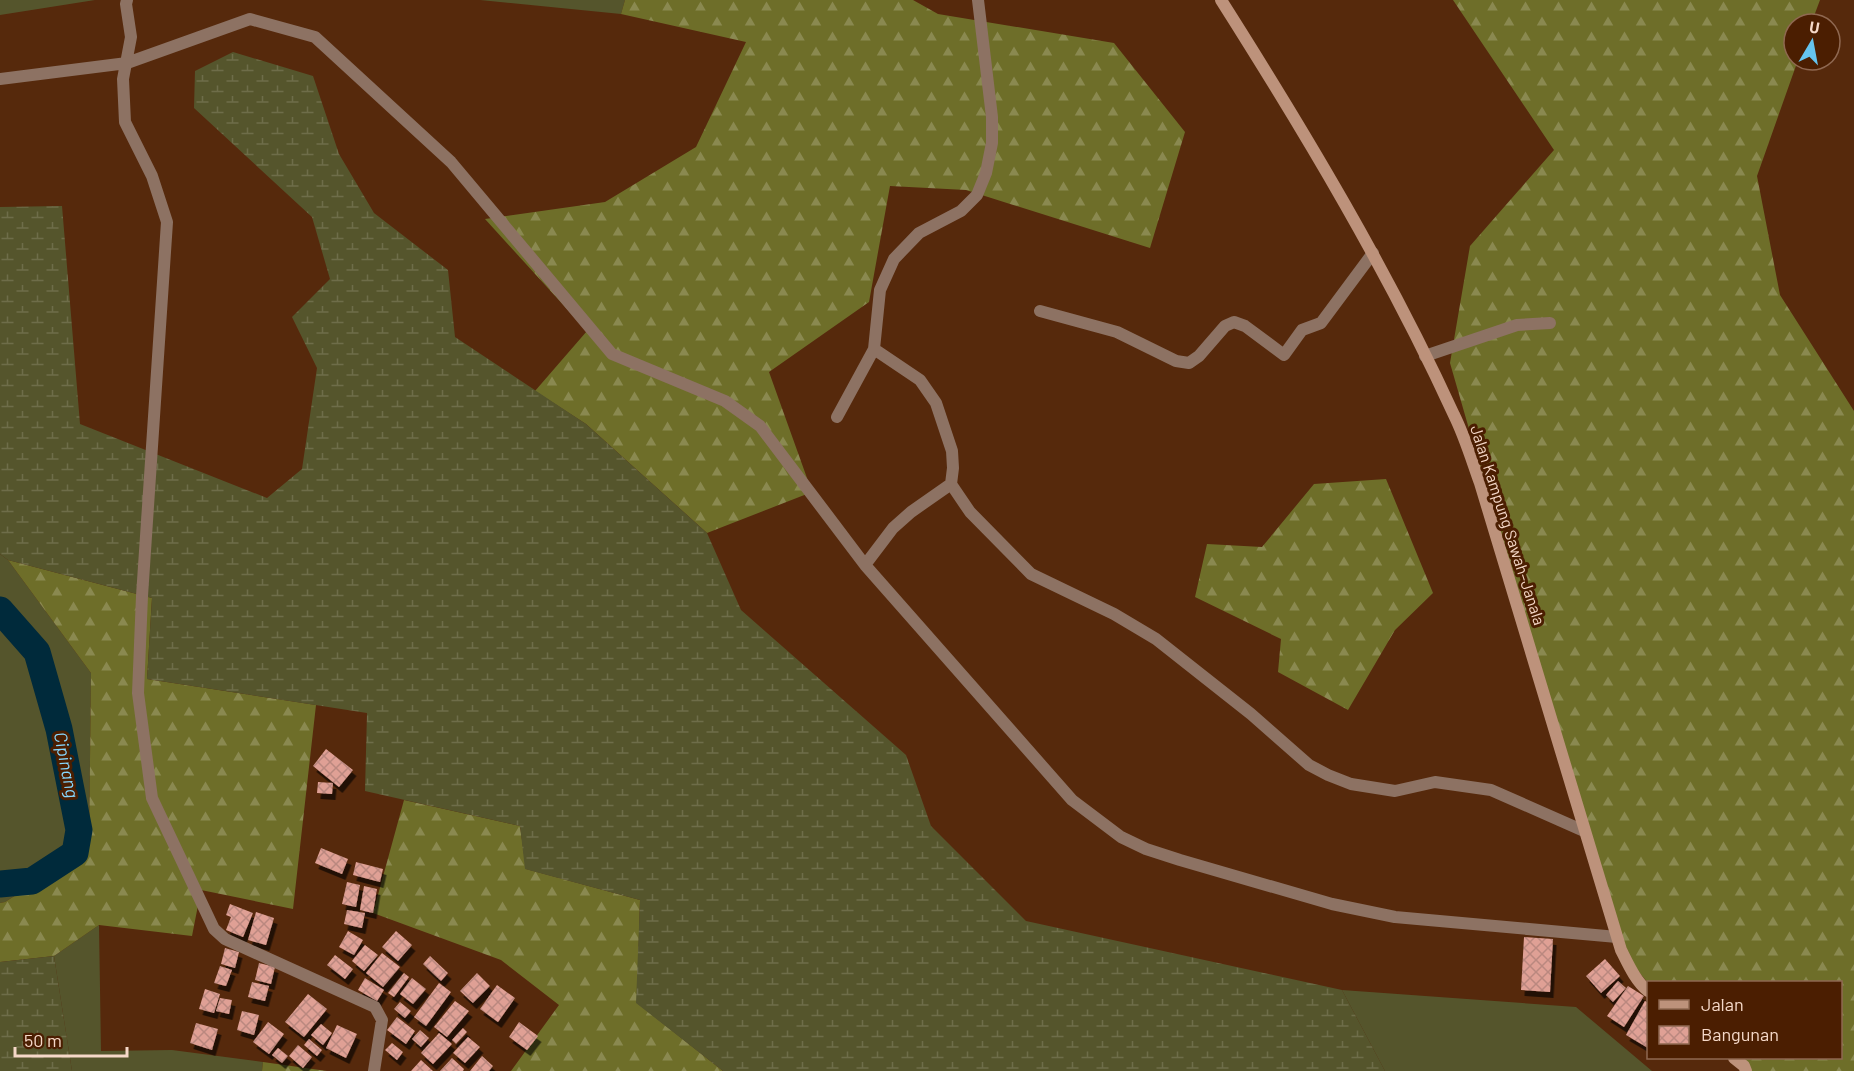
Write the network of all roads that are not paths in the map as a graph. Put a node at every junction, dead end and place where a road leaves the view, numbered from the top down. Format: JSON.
{"nodes":[{"id":1,"x":127,"y":0,"type":"edge"},
{"id":2,"x":978,"y":0,"type":"edge"},
{"id":3,"x":1221,"y":0,"type":"edge"},
{"id":4,"x":127,"y":63,"type":"junction"},
{"id":5,"x":0,"y":79,"type":"edge"},
{"id":6,"x":1373,"y":253,"type":"junction"},
{"id":7,"x":1040,"y":311,"type":"dead end"},
{"id":8,"x":1550,"y":323,"type":"dead end"},
{"id":9,"x":874,"y":349,"type":"junction"},
{"id":10,"x":1425,"y":356,"type":"junction"},
{"id":11,"x":837,"y":417,"type":"dead end"},
{"id":12,"x":951,"y":484,"type":"junction"},
{"id":13,"x":865,"y":565,"type":"junction"},
{"id":14,"x":1584,"y":831,"type":"junction"},
{"id":15,"x":1617,"y":937,"type":"junction"},
{"id":16,"x":1647,"y":990,"type":"edge"},
{"id":17,"x":1735,"y":1059,"type":"edge"},
{"id":18,"x":374,"y":1071,"type":"edge"},
{"id":19,"x":1746,"y":1071,"type":"edge"}],
"edges":[{"from":1,"to":4,"type":"street"},
{"from":2,"to":9,"type":"street"},
{"from":3,"to":6,"type":"main road","name":"Jalan Kampung Sawah–Janala"},
{"from":4,"to":5,"type":"street"},
{"from":4,"to":13,"type":"street"},
{"from":4,"to":18,"type":"street"},
{"from":6,"to":7,"type":"street"},
{"from":6,"to":10,"type":"main road","name":"Jalan Kampung Sawah–Janala"},
{"from":8,"to":10,"type":"street"},
{"from":9,"to":11,"type":"street"},
{"from":9,"to":12,"type":"street"},
{"from":10,"to":14,"type":"main road","name":"Jalan Kampung Sawah–Janala"},
{"from":12,"to":13,"type":"street"},
{"from":12,"to":14,"type":"street"},
{"from":13,"to":15,"type":"street"},
{"from":14,"to":15,"type":"main road","name":"Jalan Kampung Sawah–Janala"},
{"from":15,"to":16,"type":"main road","name":"Jalan Kampung Sawah–Janala"},
{"from":17,"to":19,"type":"main road"}]}
